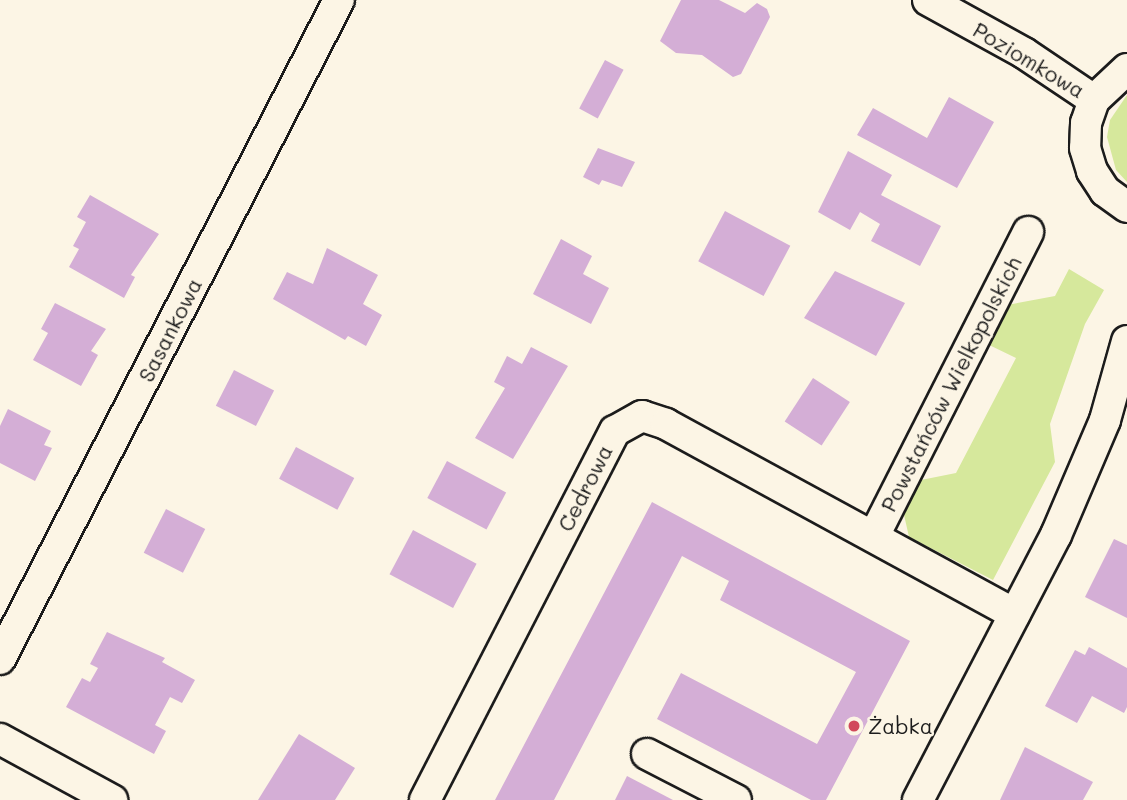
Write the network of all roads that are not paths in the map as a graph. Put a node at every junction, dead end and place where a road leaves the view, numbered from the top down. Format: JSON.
{"nodes":[{"id":1,"x":339,"y":0,"type":"edge"},
{"id":2,"x":928,"y":0,"type":"edge"},
{"id":3,"x":1127,"y":69,"type":"edge"},
{"id":4,"x":1094,"y":100,"type":"junction"},
{"id":5,"x":1127,"y":207,"type":"edge"},
{"id":6,"x":1028,"y":232,"type":"dead end"},
{"id":7,"x":1127,"y":341,"type":"edge"},
{"id":8,"x":874,"y":536,"type":"junction"},
{"id":9,"x":1015,"y":614,"type":"junction"},
{"id":10,"x":0,"y":659,"type":"edge"},
{"id":11,"x":0,"y":739,"type":"edge"},
{"id":12,"x":647,"y":754,"type":"dead end"},
{"id":13,"x":112,"y":800,"type":"edge"},
{"id":14,"x":425,"y":800,"type":"edge"},
{"id":15,"x":736,"y":800,"type":"edge"},
{"id":16,"x":918,"y":800,"type":"edge"}],
"edges":[{"from":1,"to":10,"type":"street","name":"Sasankowa"},
{"from":2,"to":4,"type":"street","name":"Poziomkowa"},
{"from":3,"to":4,"type":"street"},
{"from":4,"to":5,"type":"street"},
{"from":6,"to":8,"type":"street","name":"Powstańców Wielkopolskich"},
{"from":7,"to":9,"type":"street"},
{"from":8,"to":9,"type":"street","name":"Cedrowa"},
{"from":8,"to":14,"type":"street","name":"Cedrowa"},
{"from":9,"to":16,"type":"street"},
{"from":11,"to":13,"type":"street"},
{"from":12,"to":15,"type":"street"}]}
